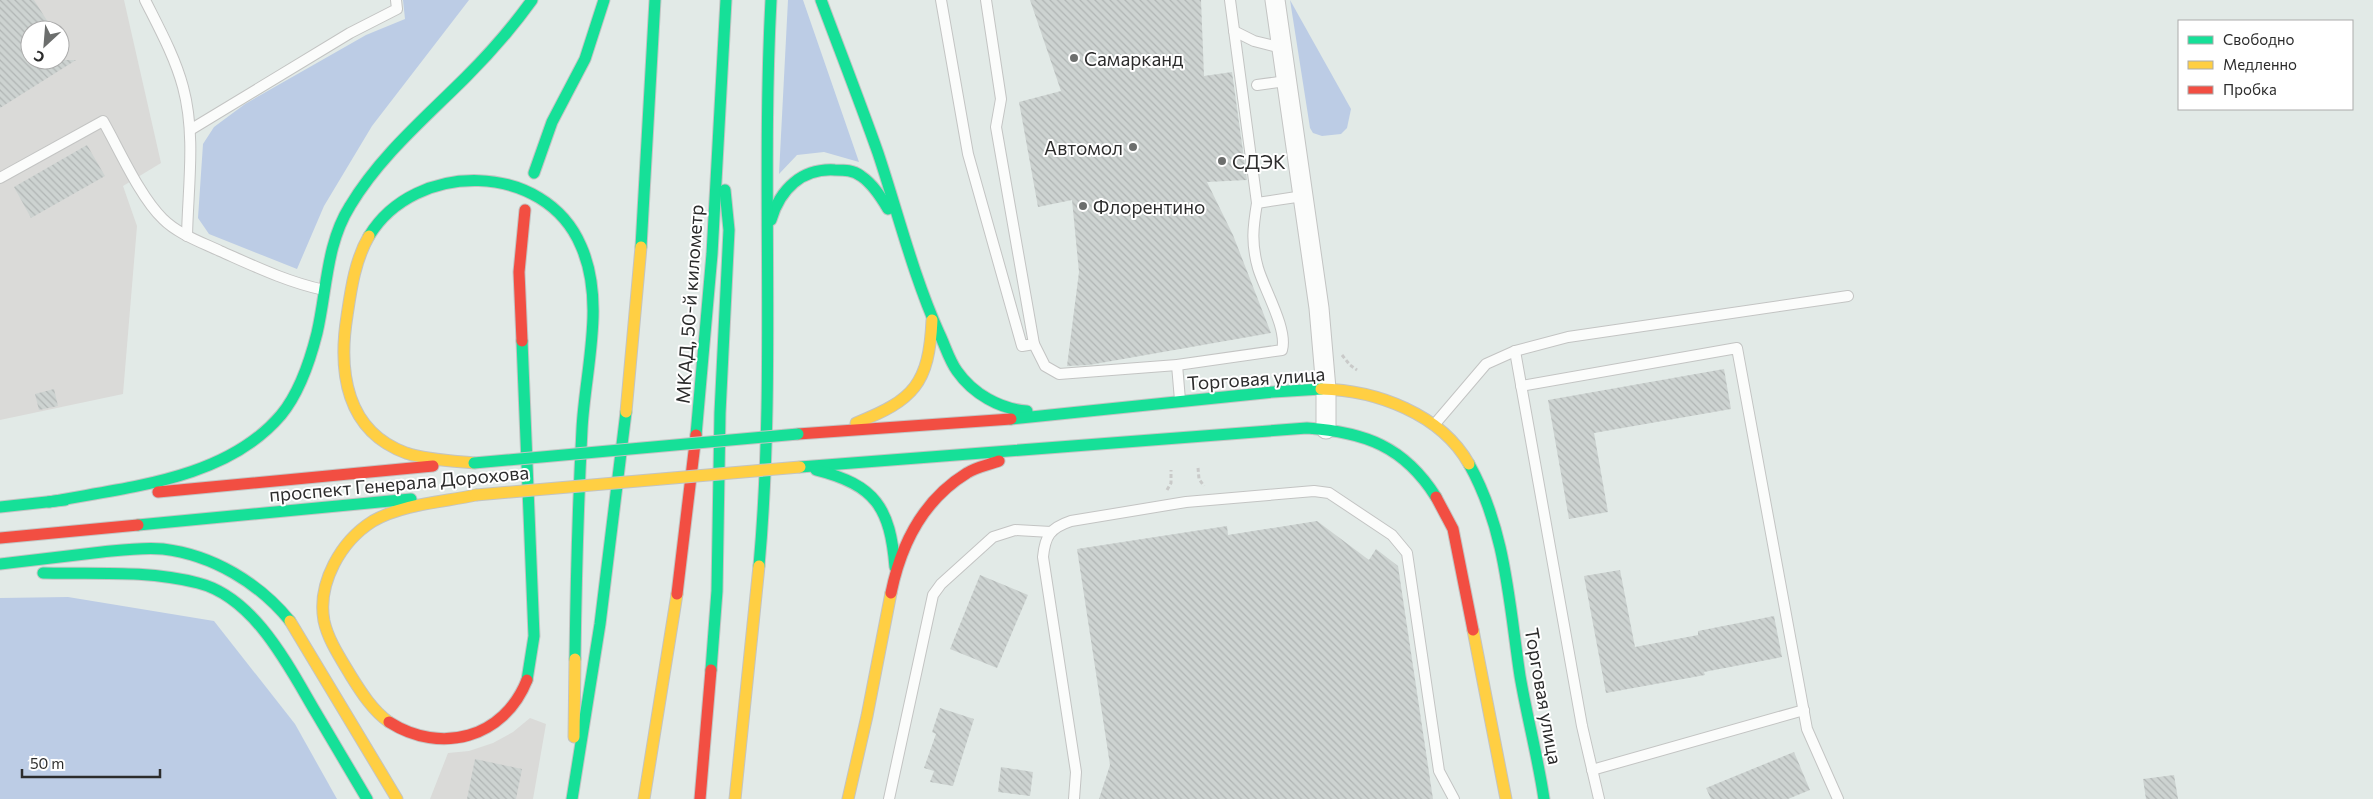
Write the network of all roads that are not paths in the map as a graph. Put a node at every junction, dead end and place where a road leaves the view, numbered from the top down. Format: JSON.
{"nodes":[{"id":1,"x":146,"y":0,"type":"edge"},
{"id":2,"x":396,"y":0,"type":"edge"},
{"id":3,"x":532,"y":0,"type":"edge"},
{"id":4,"x":604,"y":0,"type":"edge"},
{"id":5,"x":655,"y":0,"type":"edge"},
{"id":6,"x":726,"y":0,"type":"edge"},
{"id":7,"x":771,"y":0,"type":"edge"},
{"id":8,"x":820,"y":0,"type":"edge"},
{"id":9,"x":941,"y":0,"type":"edge"},
{"id":10,"x":986,"y":0,"type":"edge"},
{"id":11,"x":1230,"y":0,"type":"edge"},
{"id":12,"x":1275,"y":0,"type":"edge"},
{"id":13,"x":1234,"y":31,"type":"junction"},
{"id":14,"x":1282,"y":48,"type":"junction"},
{"id":15,"x":1286,"y":81,"type":"junction"},
{"id":16,"x":1257,"y":85,"type":"dead end"},
{"id":17,"x":190,"y":130,"type":"junction"},
{"id":18,"x":719,"y":132,"type":"junction"},
{"id":19,"x":534,"y":172,"type":"dead end"},
{"id":20,"x":0,"y":178,"type":"edge"},
{"id":21,"x":1303,"y":196,"type":"junction"},
{"id":22,"x":1257,"y":203,"type":"junction"},
{"id":23,"x":525,"y":210,"type":"dead end"},
{"id":24,"x":899,"y":226,"type":"junction"},
{"id":25,"x":187,"y":236,"type":"junction"},
{"id":26,"x":767,"y":243,"type":"junction"},
{"id":27,"x":324,"y":290,"type":"junction"},
{"id":28,"x":1848,"y":296,"type":"dead end"},
{"id":29,"x":932,"y":317,"type":"junction"},
{"id":30,"x":1034,"y":344,"type":"junction"},
{"id":31,"x":1515,"y":351,"type":"junction"},
{"id":32,"x":1177,"y":365,"type":"junction"},
{"id":33,"x":1521,"y":386,"type":"junction"},
{"id":34,"x":1326,"y":389,"type":"junction"},
{"id":35,"x":1180,"y":400,"type":"junction"},
{"id":36,"x":1060,"y":414,"type":"junction"},
{"id":37,"x":1434,"y":425,"type":"junction"},
{"id":38,"x":1326,"y":429,"type":"junction"},
{"id":39,"x":836,"y":431,"type":"junction"},
{"id":40,"x":798,"y":434,"type":"joint"},
{"id":41,"x":1030,"y":450,"type":"junction"},
{"id":42,"x":474,"y":463,"type":"junction"},
{"id":43,"x":800,"y":467,"type":"junction"},
{"id":44,"x":476,"y":495,"type":"junction"},
{"id":45,"x":49,"y":502,"type":"junction"},
{"id":46,"x":0,"y":507,"type":"edge"},
{"id":47,"x":1051,"y":532,"type":"junction"},
{"id":48,"x":0,"y":538,"type":"edge"},
{"id":49,"x":0,"y":564,"type":"edge"},
{"id":50,"x":895,"y":570,"type":"junction"},
{"id":51,"x":0,"y":572,"type":"edge"},
{"id":52,"x":1804,"y":710,"type":"junction"},
{"id":53,"x":1592,"y":770,"type":"junction"},
{"id":54,"x":572,"y":794,"type":"edge"},
{"id":55,"x":367,"y":799,"type":"edge"},
{"id":56,"x":397,"y":799,"type":"edge"},
{"id":57,"x":644,"y":799,"type":"edge"},
{"id":58,"x":700,"y":799,"type":"edge"},
{"id":59,"x":734,"y":799,"type":"edge"},
{"id":60,"x":848,"y":799,"type":"edge"},
{"id":61,"x":889,"y":799,"type":"edge"},
{"id":62,"x":1074,"y":799,"type":"edge"},
{"id":63,"x":1454,"y":799,"type":"edge"},
{"id":64,"x":1506,"y":799,"type":"edge"},
{"id":65,"x":1544,"y":799,"type":"edge"},
{"id":66,"x":1599,"y":799,"type":"edge"},
{"id":67,"x":1838,"y":799,"type":"edge"}],
"edges":[{"from":1,"to":17,"type":"lane"},
{"from":2,"to":17,"type":"lane"},
{"from":3,"to":27,"type":"main road"},
{"from":4,"to":19,"type":"main road"},
{"from":5,"to":54,"type":"main road"},
{"from":6,"to":18,"type":"main road","name":"МКАД, 50-й километр"},
{"from":7,"to":26,"type":"main road"},
{"from":8,"to":24,"type":"main road"},
{"from":9,"to":30,"type":"lane"},
{"from":10,"to":30,"type":"lane"},
{"from":11,"to":13,"type":"lane"},
{"from":12,"to":14,"type":"street"},
{"from":13,"to":14,"type":"lane"},
{"from":13,"to":22,"type":"lane"},
{"from":14,"to":15,"type":"street"},
{"from":15,"to":16,"type":"lane"},
{"from":15,"to":21,"type":"street"},
{"from":17,"to":25,"type":"lane"},
{"from":18,"to":57,"type":"main road","name":"МКАД, 50-й километр"},
{"from":18,"to":58,"type":"main road"},
{"from":20,"to":25,"type":"lane"},
{"from":21,"to":22,"type":"lane"},
{"from":21,"to":34,"type":"street"},
{"from":22,"to":32,"type":"lane"},
{"from":23,"to":44,"type":"main road"},
{"from":24,"to":26,"type":"main road"},
{"from":24,"to":29,"type":"main road"},
{"from":25,"to":27,"type":"lane"},
{"from":26,"to":59,"type":"main road"},
{"from":27,"to":45,"type":"main road"},
{"from":28,"to":31,"type":"lane"},
{"from":29,"to":36,"type":"main road"},
{"from":29,"to":39,"type":"main road"},
{"from":30,"to":32,"type":"lane"},
{"from":31,"to":33,"type":"lane"},
{"from":31,"to":37,"type":"lane"},
{"from":32,"to":35,"type":"lane"},
{"from":33,"to":52,"type":"lane"},
{"from":33,"to":53,"type":"lane"},
{"from":34,"to":35,"type":"main road","name":"Торговая улица"},
{"from":34,"to":37,"type":"main road","name":"Торговая улица"},
{"from":34,"to":38,"type":"street"},
{"from":35,"to":36,"type":"main road","name":"Торговая улица"},
{"from":36,"to":39,"type":"main road","name":"Торговая улица"},
{"from":37,"to":65,"type":"main road","name":"Торговая улица"},
{"from":38,"to":41,"type":"main road"},
{"from":38,"to":64,"type":"main road"},
{"from":39,"to":40,"type":"main road","name":"Торговая улица"},
{"from":40,"to":42,"type":"main road","name":"проспект Генерала Дорохова","bridge":true},
{"from":41,"to":43,"type":"main road"},
{"from":41,"to":50,"type":"main road"},
{"from":42,"to":45,"type":"main road","name":"проспект Генерала Дорохова"},
{"from":42,"to":54,"type":"main road"},
{"from":43,"to":44,"type":"main road","name":"проспект Генерала Дорохова","bridge":true},
{"from":43,"to":50,"type":"main road"},
{"from":44,"to":48,"type":"main road","name":"проспект Генерала Дорохова"},
{"from":45,"to":46,"type":"main road","name":"проспект Генерала Дорохова"},
{"from":47,"to":61,"type":"lane"},
{"from":47,"to":62,"type":"lane"},
{"from":47,"to":63,"type":"lane"},
{"from":49,"to":56,"type":"main road"},
{"from":50,"to":60,"type":"main road"},
{"from":51,"to":55,"type":"main road"},
{"from":52,"to":53,"type":"lane"},
{"from":52,"to":67,"type":"lane"},
{"from":53,"to":66,"type":"lane"}]}
